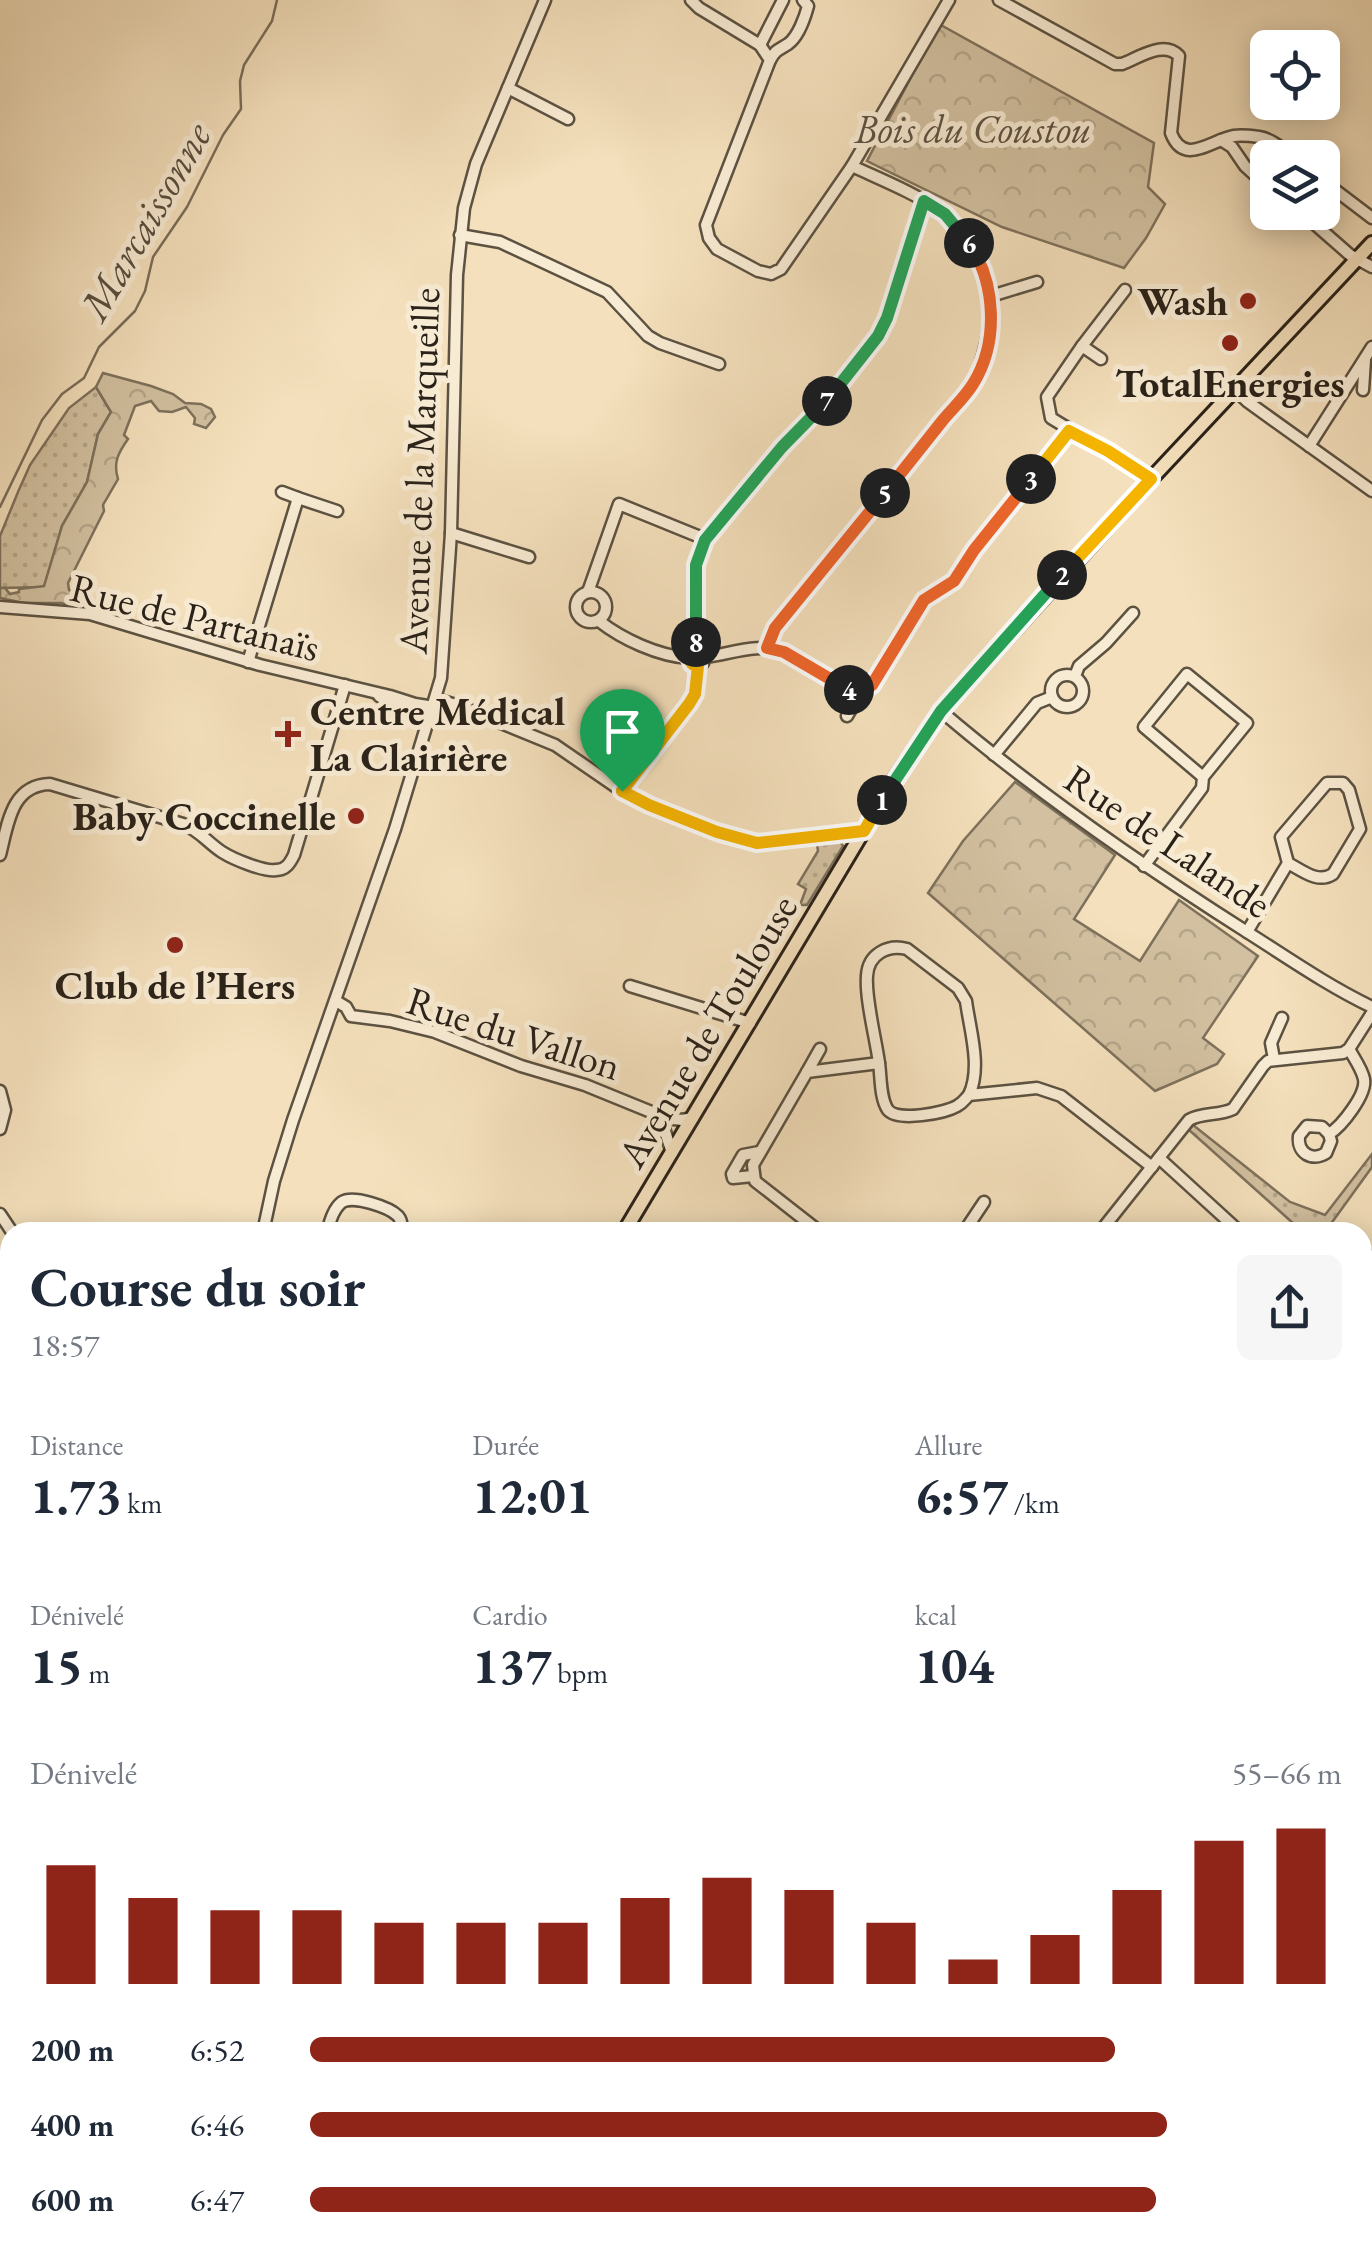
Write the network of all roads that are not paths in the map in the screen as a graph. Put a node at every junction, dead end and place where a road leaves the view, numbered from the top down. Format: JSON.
{"nodes":[{"id":1,"x":545,"y":0,"type":"edge"},
{"id":2,"x":690,"y":0,"type":"edge"},
{"id":3,"x":782,"y":0,"type":"edge"},
{"id":4,"x":803,"y":0,"type":"edge"},
{"id":5,"x":949,"y":0,"type":"edge"},
{"id":6,"x":998,"y":0,"type":"edge"},
{"id":7,"x":760,"y":45,"type":"junction"},
{"id":8,"x":770,"y":60,"type":"junction"},
{"id":9,"x":508,"y":88,"type":"junction"},
{"id":10,"x":568,"y":118,"type":"dead end"},
{"id":11,"x":1255,"y":137,"type":"junction"},
{"id":12,"x":1221,"y":140,"type":"junction"},
{"id":13,"x":1268,"y":140,"type":"edge"},
{"id":14,"x":852,"y":166,"type":"junction"},
{"id":15,"x":1245,"y":166,"type":"junction"},
{"id":16,"x":1250,"y":171,"type":"edge"},
{"id":17,"x":1340,"y":194,"type":"edge"},
{"id":18,"x":924,"y":201,"type":"junction"},
{"id":19,"x":1372,"y":218,"type":"edge"},
{"id":20,"x":1322,"y":230,"type":"edge"},
{"id":21,"x":460,"y":235,"type":"junction"},
{"id":22,"x":1372,"y":244,"type":"edge"},
{"id":23,"x":1357,"y":259,"type":"junction"},
{"id":24,"x":1372,"y":267,"type":"edge"},
{"id":25,"x":1036,"y":282,"type":"dead end"},
{"id":26,"x":1125,"y":290,"type":"dead end"},
{"id":27,"x":991,"y":296,"type":"junction"},
{"id":28,"x":1082,"y":346,"type":"junction"},
{"id":29,"x":1372,"y":347,"type":"edge"},
{"id":30,"x":1101,"y":358,"type":"dead end"},
{"id":31,"x":1365,"y":359,"type":"junction"},
{"id":32,"x":719,"y":364,"type":"dead end"},
{"id":33,"x":1368,"y":387,"type":"edge"},
{"id":34,"x":1234,"y":390,"type":"junction"},
{"id":35,"x":1346,"y":390,"type":"junction"},
{"id":36,"x":1069,"y":431,"type":"junction"},
{"id":37,"x":1309,"y":446,"type":"junction"},
{"id":38,"x":1151,"y":479,"type":"junction"},
{"id":39,"x":1372,"y":491,"type":"edge"},
{"id":40,"x":282,"y":492,"type":"dead end"},
{"id":41,"x":298,"y":498,"type":"junction"},
{"id":42,"x":337,"y":511,"type":"dead end"},
{"id":43,"x":452,"y":534,"type":"junction"},
{"id":44,"x":705,"y":540,"type":"junction"},
{"id":45,"x":528,"y":557,"type":"dead end"},
{"id":46,"x":588,"y":592,"type":"junction"},
{"id":47,"x":0,"y":606,"type":"edge"},
{"id":48,"x":1132,"y":613,"type":"dead end"},
{"id":49,"x":599,"y":621,"type":"junction"},
{"id":50,"x":767,"y":648,"type":"junction"},
{"id":51,"x":697,"y":658,"type":"junction"},
{"id":52,"x":248,"y":662,"type":"junction"},
{"id":53,"x":1075,"y":676,"type":"junction"},
{"id":54,"x":345,"y":685,"type":"junction"},
{"id":55,"x":374,"y":692,"type":"junction"},
{"id":56,"x":861,"y":692,"type":"junction"},
{"id":57,"x":1052,"y":697,"type":"junction"},
{"id":58,"x":385,"y":700,"type":"junction"},
{"id":59,"x":435,"y":703,"type":"junction"},
{"id":60,"x":941,"y":711,"type":"junction"},
{"id":61,"x":847,"y":716,"type":"dead end"},
{"id":62,"x":430,"y":720,"type":"junction"},
{"id":63,"x":423,"y":740,"type":"junction"},
{"id":64,"x":994,"y":755,"type":"junction"},
{"id":65,"x":1203,"y":777,"type":"junction"},
{"id":66,"x":622,"y":791,"type":"junction"},
{"id":67,"x":864,"y":831,"type":"junction"},
{"id":68,"x":0,"y":855,"type":"edge"},
{"id":69,"x":1288,"y":863,"type":"junction"},
{"id":70,"x":1144,"y":866,"type":"junction"},
{"id":71,"x":1247,"y":932,"type":"junction"},
{"id":72,"x":630,"y":986,"type":"dead end"},
{"id":73,"x":336,"y":1000,"type":"junction"},
{"id":74,"x":1371,"y":1005,"type":"edge"},
{"id":75,"x":351,"y":1016,"type":"junction"},
{"id":76,"x":1282,"y":1018,"type":"dead end"},
{"id":77,"x":328,"y":1022,"type":"junction"},
{"id":78,"x":750,"y":1022,"type":"junction"},
{"id":79,"x":820,"y":1049,"type":"dead end"},
{"id":80,"x":1350,"y":1049,"type":"junction"},
{"id":81,"x":1274,"y":1060,"type":"junction"},
{"id":82,"x":879,"y":1064,"type":"junction"},
{"id":83,"x":806,"y":1072,"type":"junction"},
{"id":84,"x":0,"y":1091,"type":"edge"},
{"id":85,"x":969,"y":1095,"type":"junction"},
{"id":86,"x":655,"y":1114,"type":"junction"},
{"id":87,"x":693,"y":1118,"type":"junction"},
{"id":88,"x":0,"y":1129,"type":"edge"},
{"id":89,"x":1329,"y":1134,"type":"dead end"},
{"id":90,"x":758,"y":1152,"type":"junction"},
{"id":91,"x":672,"y":1153,"type":"junction"},
{"id":92,"x":1156,"y":1162,"type":"junction"},
{"id":93,"x":753,"y":1176,"type":"junction"},
{"id":94,"x":984,"y":1202,"type":"dead end"},
{"id":95,"x":266,"y":1222,"type":"edge"},
{"id":96,"x":332,"y":1222,"type":"edge"},
{"id":97,"x":401,"y":1222,"type":"edge"},
{"id":98,"x":630,"y":1222,"type":"edge"},
{"id":99,"x":804,"y":1222,"type":"edge"},
{"id":100,"x":971,"y":1222,"type":"edge"},
{"id":101,"x":1112,"y":1222,"type":"edge"},
{"id":102,"x":1228,"y":1222,"type":"edge"}],
"edges":[{"from":1,"to":9,"type":"street","name":"Avenue de la Marqueille"},
{"from":2,"to":7,"type":"street"},
{"from":3,"to":7,"type":"street"},
{"from":4,"to":8,"type":"street"},
{"from":5,"to":14,"type":"street"},
{"from":6,"to":12,"type":"street"},
{"from":7,"to":8,"type":"street"},
{"from":8,"to":14,"type":"street"},
{"from":9,"to":10,"type":"street"},
{"from":9,"to":21,"type":"street","name":"Avenue de la Marqueille"},
{"from":11,"to":12,"type":"street"},
{"from":11,"to":13,"type":"street"},
{"from":11,"to":15,"type":"street"},
{"from":12,"to":15,"type":"street"},
{"from":14,"to":18,"type":"street"},
{"from":15,"to":16,"type":"street"},
{"from":17,"to":19,"type":"street"},
{"from":18,"to":27,"type":"street"},
{"from":18,"to":44,"type":"street"},
{"from":20,"to":23,"type":"street"},
{"from":21,"to":32,"type":"street"},
{"from":21,"to":43,"type":"street","name":"Avenue de la Marqueille"},
{"from":22,"to":23,"type":"main road","name":"Avenue de Toulouse"},
{"from":23,"to":24,"type":"street"},
{"from":23,"to":34,"type":"main road","name":"Avenue de Toulouse"},
{"from":25,"to":27,"type":"street"},
{"from":26,"to":28,"type":"street"},
{"from":27,"to":50,"type":"street"},
{"from":28,"to":30,"type":"street"},
{"from":28,"to":36,"type":"street"},
{"from":29,"to":31,"type":"street"},
{"from":31,"to":33,"type":"street"},
{"from":31,"to":35,"type":"street"},
{"from":33,"to":35,"type":"street"},
{"from":34,"to":37,"type":"street"},
{"from":34,"to":38,"type":"main road","name":"Avenue de Toulouse"},
{"from":35,"to":37,"type":"street"},
{"from":36,"to":38,"type":"street"},
{"from":36,"to":56,"type":"street"},
{"from":37,"to":39,"type":"street"},
{"from":38,"to":60,"type":"main road","name":"Avenue de Toulouse"},
{"from":40,"to":41,"type":"street"},
{"from":41,"to":42,"type":"street"},
{"from":41,"to":52,"type":"street"},
{"from":43,"to":45,"type":"street"},
{"from":43,"to":59,"type":"street","name":"Avenue de la Marqueille"},
{"from":44,"to":46,"type":"street"},
{"from":44,"to":51,"type":"street"},
{"from":46,"to":49,"type":"street"},
{"from":46,"to":49,"type":"street"},
{"from":47,"to":52,"type":"street","name":"Rue de Partanaïs"},
{"from":48,"to":53,"type":"street"},
{"from":49,"to":51,"type":"street"},
{"from":50,"to":51,"type":"street"},
{"from":50,"to":56,"type":"street"},
{"from":51,"to":66,"type":"street"},
{"from":52,"to":54,"type":"street","name":"Rue de Partanaïs"},
{"from":53,"to":57,"type":"street"},
{"from":53,"to":57,"type":"street"},
{"from":54,"to":55,"type":"street","name":"Rue de Partanaïs"},
{"from":54,"to":68,"type":"street"},
{"from":55,"to":58,"type":"street","name":"Rue de Partanaïs"},
{"from":55,"to":59,"type":"street","name":"Rue de Partanaïs"},
{"from":56,"to":61,"type":"street"},
{"from":57,"to":64,"type":"street"},
{"from":58,"to":62,"type":"street","name":"Rue de Partanaïs"},
{"from":58,"to":63,"type":"street","name":"Rue de Partanaïs"},
{"from":59,"to":62,"type":"street","name":"Avenue de la Marqueille"},
{"from":59,"to":66,"type":"street","name":"Rue de Partanaïs"},
{"from":60,"to":64,"type":"street","name":"Rue de Lalande"},
{"from":60,"to":67,"type":"main road","name":"Avenue de Toulouse"},
{"from":62,"to":63,"type":"street","name":"Avenue de la Marqueille"},
{"from":63,"to":73,"type":"street","name":"Avenue de la Marqueille"},
{"from":64,"to":70,"type":"street","name":"Rue de Lalande"},
{"from":65,"to":65,"type":"street"},
{"from":65,"to":70,"type":"street"},
{"from":66,"to":67,"type":"street","name":"Rue de Partanaïs"},
{"from":67,"to":78,"type":"main road","name":"Avenue de Toulouse"},
{"from":69,"to":69,"type":"street"},
{"from":69,"to":71,"type":"street"},
{"from":70,"to":71,"type":"street","name":"Rue de Lalande"},
{"from":71,"to":74,"type":"street","name":"Rue de Lalande"},
{"from":72,"to":78,"type":"street"},
{"from":73,"to":75,"type":"street","name":"Rue du Vallon"},
{"from":73,"to":77,"type":"street","name":"Avenue de la Marqueille"},
{"from":74,"to":80,"type":"street"},
{"from":75,"to":77,"type":"street","name":"Rue du Vallon"},
{"from":75,"to":86,"type":"street","name":"Rue du Vallon"},
{"from":76,"to":81,"type":"street"},
{"from":77,"to":95,"type":"street","name":"Avenue de la Marqueille"},
{"from":78,"to":87,"type":"main road","name":"Avenue de Toulouse"},
{"from":79,"to":83,"type":"street"},
{"from":80,"to":81,"type":"street"},
{"from":80,"to":89,"type":"street"},
{"from":81,"to":92,"type":"street"},
{"from":82,"to":83,"type":"street"},
{"from":82,"to":85,"type":"street"},
{"from":82,"to":85,"type":"street"},
{"from":83,"to":90,"type":"street"},
{"from":84,"to":88,"type":"street"},
{"from":85,"to":92,"type":"street"},
{"from":86,"to":87,"type":"street","name":"Rue du Vallon"},
{"from":86,"to":91,"type":"street","name":"Rue du Vallon"},
{"from":87,"to":91,"type":"main road","name":"Avenue de Toulouse"},
{"from":90,"to":93,"type":"street"},
{"from":90,"to":93,"type":"street"},
{"from":91,"to":98,"type":"main road","name":"Avenue de Toulouse"},
{"from":92,"to":101,"type":"street"},
{"from":92,"to":102,"type":"street"},
{"from":93,"to":99,"type":"street"},
{"from":94,"to":100,"type":"street"},
{"from":96,"to":97,"type":"street"}]}
